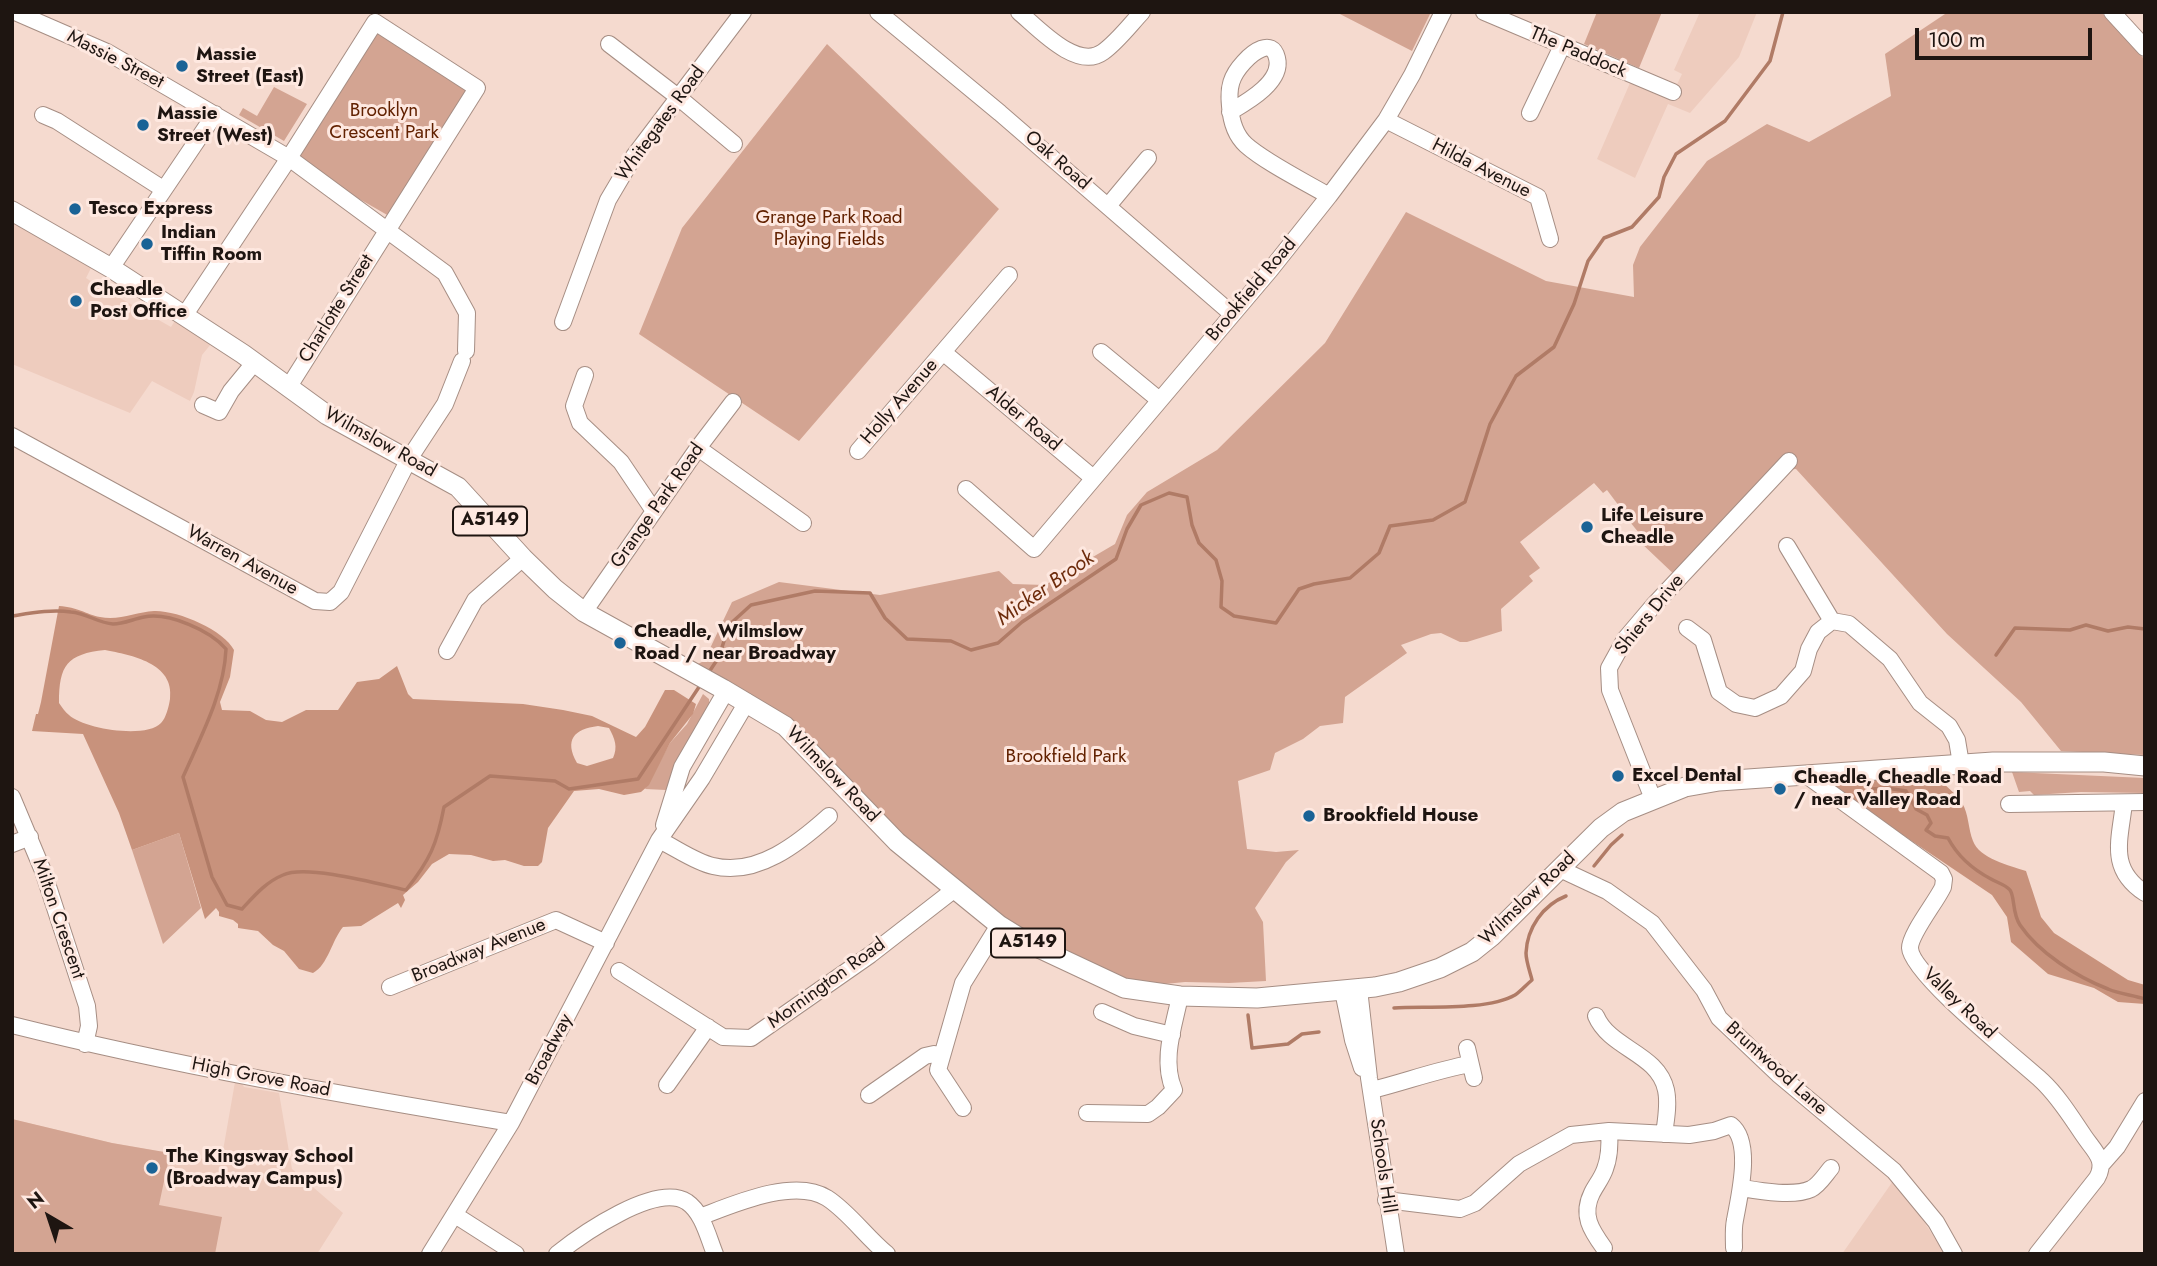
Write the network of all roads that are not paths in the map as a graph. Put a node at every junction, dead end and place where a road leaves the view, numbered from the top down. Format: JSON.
{"nodes":[{"id":1,"x":15,"y":12,"type":"edge"},
{"id":2,"x":743,"y":12,"type":"edge"},
{"id":3,"x":878,"y":12,"type":"edge"},
{"id":4,"x":1019,"y":12,"type":"edge"},
{"id":5,"x":1142,"y":12,"type":"edge"},
{"id":6,"x":1443,"y":12,"type":"edge"},
{"id":7,"x":1484,"y":12,"type":"edge"},
{"id":8,"x":2112,"y":12,"type":"edge"},
{"id":9,"x":609,"y":44,"type":"dead end"},
{"id":10,"x":1562,"y":46,"type":"junction"},
{"id":11,"x":2145,"y":48,"type":"edge"},
{"id":12,"x":1673,"y":92,"type":"dead end"},
{"id":13,"x":678,"y":97,"type":"junction"},
{"id":14,"x":1230,"y":112,"type":"dead end"},
{"id":15,"x":1530,"y":113,"type":"dead end"},
{"id":16,"x":215,"y":114,"type":"junction"},
{"id":17,"x":43,"y":115,"type":"dead end"},
{"id":18,"x":1386,"y":120,"type":"junction"},
{"id":19,"x":734,"y":144,"type":"dead end"},
{"id":20,"x":289,"y":158,"type":"junction"},
{"id":21,"x":1147,"y":158,"type":"dead end"},
{"id":22,"x":163,"y":189,"type":"junction"},
{"id":23,"x":1329,"y":196,"type":"junction"},
{"id":24,"x":1108,"y":206,"type":"junction"},
{"id":25,"x":12,"y":211,"type":"edge"},
{"id":26,"x":387,"y":230,"type":"junction"},
{"id":27,"x":1550,"y":239,"type":"dead end"},
{"id":28,"x":111,"y":268,"type":"junction"},
{"id":29,"x":1009,"y":275,"type":"dead end"},
{"id":30,"x":1232,"y":314,"type":"junction"},
{"id":31,"x":184,"y":316,"type":"junction"},
{"id":32,"x":563,"y":322,"type":"dead end"},
{"id":33,"x":1101,"y":352,"type":"dead end"},
{"id":34,"x":464,"y":356,"type":"joint"},
{"id":35,"x":948,"y":356,"type":"junction"},
{"id":36,"x":254,"y":363,"type":"junction"},
{"id":37,"x":585,"y":375,"type":"dead end"},
{"id":38,"x":288,"y":388,"type":"junction"},
{"id":39,"x":1158,"y":399,"type":"junction"},
{"id":40,"x":733,"y":402,"type":"dead end"},
{"id":41,"x":203,"y":404,"type":"dead end"},
{"id":42,"x":12,"y":436,"type":"edge"},
{"id":43,"x":698,"y":448,"type":"junction"},
{"id":44,"x":858,"y":451,"type":"dead end"},
{"id":45,"x":409,"y":459,"type":"junction"},
{"id":46,"x":1789,"y":461,"type":"dead end"},
{"id":47,"x":1092,"y":477,"type":"junction"},
{"id":48,"x":966,"y":489,"type":"dead end"},
{"id":49,"x":654,"y":511,"type":"junction"},
{"id":50,"x":803,"y":523,"type":"dead end"},
{"id":51,"x":1787,"y":547,"type":"dead end"},
{"id":52,"x":523,"y":558,"type":"junction"},
{"id":53,"x":584,"y":612,"type":"junction"},
{"id":54,"x":1832,"y":621,"type":"junction"},
{"id":55,"x":1687,"y":628,"type":"dead end"},
{"id":56,"x":447,"y":651,"type":"dead end"},
{"id":57,"x":721,"y":688,"type":"junction"},
{"id":58,"x":747,"y":702,"type":"junction"},
{"id":59,"x":1961,"y":764,"type":"junction"},
{"id":60,"x":2145,"y":766,"type":"edge"},
{"id":61,"x":1806,"y":775,"type":"junction"},
{"id":62,"x":12,"y":797,"type":"edge"},
{"id":63,"x":1653,"y":799,"type":"junction"},
{"id":64,"x":2145,"y":802,"type":"edge"},
{"id":65,"x":2124,"y":803,"type":"junction"},
{"id":66,"x":2009,"y":804,"type":"dead end"},
{"id":67,"x":828,"y":816,"type":"dead end"},
{"id":68,"x":30,"y":837,"type":"junction"},
{"id":69,"x":659,"y":840,"type":"junction"},
{"id":70,"x":12,"y":844,"type":"edge"},
{"id":71,"x":1560,"y":869,"type":"junction"},
{"id":72,"x":955,"y":889,"type":"junction"},
{"id":73,"x":2145,"y":893,"type":"edge"},
{"id":74,"x":999,"y":925,"type":"junction"},
{"id":75,"x":606,"y":943,"type":"junction"},
{"id":76,"x":619,"y":971,"type":"dead end"},
{"id":77,"x":390,"y":987,"type":"dead end"},
{"id":78,"x":1352,"y":990,"type":"junction"},
{"id":79,"x":1180,"y":996,"type":"junction"},
{"id":80,"x":1102,"y":1012,"type":"dead end"},
{"id":81,"x":1596,"y":1016,"type":"dead end"},
{"id":82,"x":12,"y":1025,"type":"edge"},
{"id":83,"x":708,"y":1027,"type":"junction"},
{"id":84,"x":1172,"y":1035,"type":"junction"},
{"id":85,"x":85,"y":1044,"type":"junction"},
{"id":86,"x":942,"y":1056,"type":"junction"},
{"id":87,"x":1470,"y":1063,"type":"dead end"},
{"id":88,"x":1370,"y":1084,"type":"junction"},
{"id":89,"x":667,"y":1085,"type":"dead end"},
{"id":90,"x":869,"y":1095,"type":"dead end"},
{"id":91,"x":2145,"y":1101,"type":"edge"},
{"id":92,"x":963,"y":1108,"type":"dead end"},
{"id":93,"x":1087,"y":1113,"type":"dead end"},
{"id":94,"x":511,"y":1123,"type":"junction"},
{"id":95,"x":1609,"y":1130,"type":"junction"},
{"id":96,"x":1664,"y":1134,"type":"junction"},
{"id":97,"x":2102,"y":1164,"type":"junction"},
{"id":98,"x":1831,"y":1168,"type":"dead end"},
{"id":99,"x":1742,"y":1188,"type":"junction"},
{"id":100,"x":1387,"y":1200,"type":"junction"},
{"id":101,"x":455,"y":1215,"type":"junction"},
{"id":102,"x":700,"y":1217,"type":"junction"},
{"id":103,"x":1604,"y":1248,"type":"dead end"},
{"id":104,"x":1734,"y":1248,"type":"dead end"},
{"id":105,"x":430,"y":1254,"type":"edge"},
{"id":106,"x":516,"y":1254,"type":"edge"},
{"id":107,"x":556,"y":1254,"type":"edge"},
{"id":108,"x":715,"y":1254,"type":"edge"},
{"id":109,"x":887,"y":1254,"type":"edge"},
{"id":110,"x":1396,"y":1254,"type":"edge"},
{"id":111,"x":1954,"y":1254,"type":"edge"},
{"id":112,"x":2037,"y":1254,"type":"edge"}],
"edges":[{"from":1,"to":16,"type":"street","name":"Massie Street"},
{"from":2,"to":13,"type":"street","name":"Whitegates Road"},
{"from":3,"to":24,"type":"street","name":"Oak Road"},
{"from":4,"to":5,"type":"street"},
{"from":6,"to":18,"type":"street","name":"Brookfield Road"},
{"from":7,"to":10,"type":"street","name":"The Paddock"},
{"from":8,"to":11,"type":"street"},
{"from":9,"to":13,"type":"street"},
{"from":10,"to":12,"type":"street","name":"The Paddock"},
{"from":10,"to":15,"type":"street"},
{"from":13,"to":19,"type":"street"},
{"from":13,"to":32,"type":"street","name":"Whitegates Road"},
{"from":14,"to":23,"type":"street"},
{"from":16,"to":20,"type":"street","name":"Massie Street"},
{"from":16,"to":22,"type":"street"},
{"from":17,"to":22,"type":"street"},
{"from":18,"to":23,"type":"street","name":"Brookfield Road"},
{"from":18,"to":27,"type":"street","name":"Hilda Avenue"},
{"from":20,"to":26,"type":"street","name":"Massie Street"},
{"from":20,"to":26,"type":"street","name":"Charlotte Street"},
{"from":20,"to":31,"type":"street"},
{"from":21,"to":24,"type":"street"},
{"from":22,"to":28,"type":"street"},
{"from":23,"to":30,"type":"street","name":"Brookfield Road"},
{"from":24,"to":30,"type":"street","name":"Oak Road"},
{"from":25,"to":28,"type":"main road","name":"Wilmslow Road","number":"A5149"},
{"from":26,"to":34,"type":"street","name":"Massie Street"},
{"from":26,"to":38,"type":"street","name":"Charlotte Street"},
{"from":28,"to":31,"type":"main road","name":"Wilmslow Road","number":"A5149"},
{"from":29,"to":35,"type":"street","name":"Holly Avenue"},
{"from":30,"to":39,"type":"street","name":"Brookfield Road"},
{"from":31,"to":36,"type":"main road","name":"Wilmslow Road","number":"A5149"},
{"from":33,"to":39,"type":"street"},
{"from":34,"to":45,"type":"street","name":"Warren Avenue"},
{"from":35,"to":44,"type":"street","name":"Holly Avenue"},
{"from":35,"to":47,"type":"street","name":"Alder Road"},
{"from":36,"to":38,"type":"main road","name":"Wilmslow Road","number":"A5149"},
{"from":36,"to":41,"type":"street"},
{"from":37,"to":49,"type":"street"},
{"from":38,"to":45,"type":"main road","name":"Wilmslow Road","number":"A5149"},
{"from":39,"to":47,"type":"street","name":"Brookfield Road"},
{"from":40,"to":43,"type":"street","name":"Grange Park Road"},
{"from":42,"to":45,"type":"street","name":"Warren Avenue"},
{"from":43,"to":49,"type":"street","name":"Grange Park Road"},
{"from":43,"to":50,"type":"street"},
{"from":45,"to":52,"type":"main road","name":"Wilmslow Road","number":"A5149"},
{"from":46,"to":63,"type":"street","name":"Shiers Drive"},
{"from":47,"to":48,"type":"street","name":"Brookfield Road"},
{"from":49,"to":53,"type":"street","name":"Grange Park Road"},
{"from":51,"to":54,"type":"street"},
{"from":52,"to":53,"type":"main road","name":"Wilmslow Road","number":"A5149"},
{"from":52,"to":56,"type":"street"},
{"from":53,"to":57,"type":"main road","name":"Wilmslow Road","number":"A5149"},
{"from":54,"to":55,"type":"street"},
{"from":54,"to":59,"type":"street"},
{"from":57,"to":58,"type":"main road","name":"Wilmslow Road","number":"A5149"},
{"from":57,"to":69,"type":"street","name":"Broadway"},
{"from":58,"to":69,"type":"street","name":"Broadway"},
{"from":58,"to":72,"type":"main road","name":"Wilmslow Road","number":"A5149"},
{"from":59,"to":60,"type":"main road","number":"A5149"},
{"from":59,"to":61,"type":"main road","number":"A5149"},
{"from":61,"to":63,"type":"main road","number":"A5149"},
{"from":61,"to":97,"type":"street","name":"Valley Road"},
{"from":62,"to":68,"type":"street","name":"Milton Crescent"},
{"from":63,"to":71,"type":"main road","name":"Wilmslow Road","number":"A5149"},
{"from":64,"to":65,"type":"street"},
{"from":65,"to":66,"type":"street"},
{"from":65,"to":73,"type":"street"},
{"from":67,"to":69,"type":"street"},
{"from":68,"to":70,"type":"street"},
{"from":68,"to":85,"type":"street","name":"Milton Crescent"},
{"from":69,"to":75,"type":"street","name":"Broadway"},
{"from":71,"to":78,"type":"main road","name":"Wilmslow Road","number":"A5149"},
{"from":71,"to":111,"type":"street","name":"Bruntwood Lane"},
{"from":72,"to":74,"type":"main road","name":"Wilmslow Road","number":"A5149"},
{"from":72,"to":83,"type":"street","name":"Mornington Road"},
{"from":74,"to":79,"type":"main road","name":"Wilmslow Road","number":"A5149"},
{"from":74,"to":86,"type":"street"},
{"from":75,"to":77,"type":"street","name":"Broadway Avenue"},
{"from":75,"to":94,"type":"street","name":"Broadway"},
{"from":76,"to":83,"type":"street","name":"Mornington Road"},
{"from":78,"to":79,"type":"main road","name":"Wilmslow Road","number":"A5149"},
{"from":78,"to":88,"type":"street","name":"Schools Hill"},
{"from":79,"to":84,"type":"street"},
{"from":80,"to":84,"type":"street"},
{"from":81,"to":96,"type":"street"},
{"from":82,"to":85,"type":"street","name":"High Grove Road"},
{"from":83,"to":89,"type":"street"},
{"from":84,"to":93,"type":"street"},
{"from":85,"to":94,"type":"street","name":"High Grove Road"},
{"from":86,"to":90,"type":"street"},
{"from":86,"to":92,"type":"street"},
{"from":87,"to":88,"type":"street"},
{"from":88,"to":100,"type":"street","name":"Schools Hill"},
{"from":91,"to":97,"type":"street"},
{"from":94,"to":101,"type":"street","name":"Broadway"},
{"from":95,"to":96,"type":"street"},
{"from":95,"to":100,"type":"street"},
{"from":95,"to":103,"type":"street"},
{"from":96,"to":99,"type":"street"},
{"from":97,"to":112,"type":"street"},
{"from":98,"to":99,"type":"street"},
{"from":99,"to":104,"type":"street"},
{"from":100,"to":110,"type":"street","name":"Schools Hill"},
{"from":101,"to":105,"type":"street","name":"Broadway"},
{"from":101,"to":106,"type":"street"},
{"from":102,"to":107,"type":"street"},
{"from":102,"to":108,"type":"street"},
{"from":102,"to":109,"type":"street"}]}
